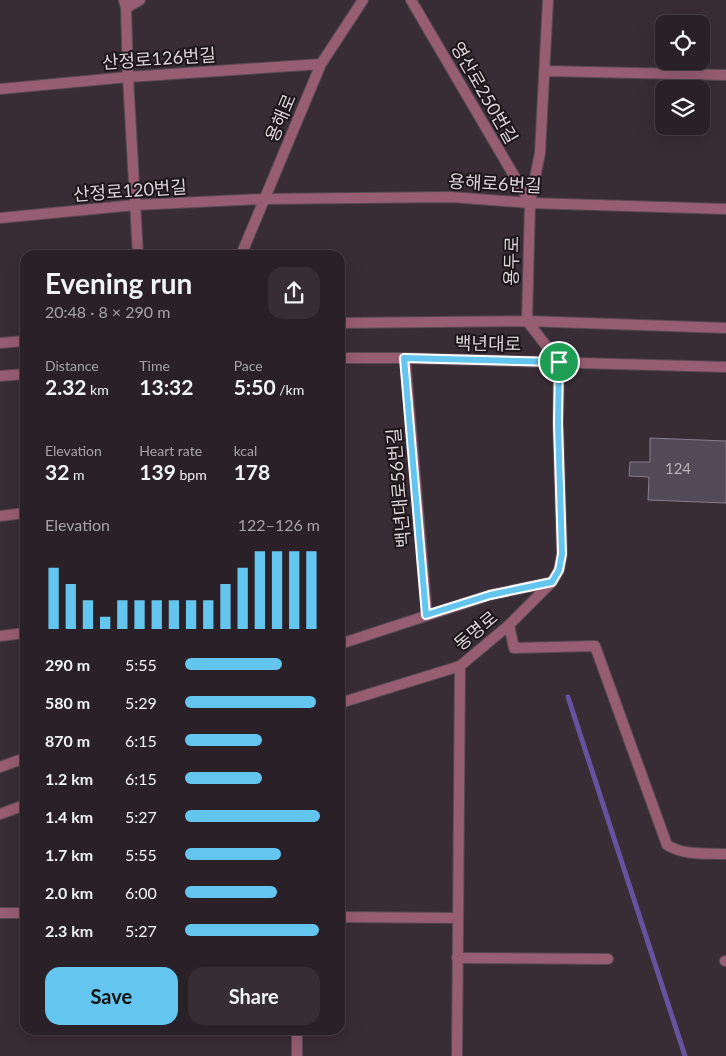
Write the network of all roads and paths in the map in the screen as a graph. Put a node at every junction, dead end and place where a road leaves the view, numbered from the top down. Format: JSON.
{"nodes":[{"id":1,"x":140,"y":0,"type":"edge"},
{"id":2,"x":363,"y":0,"type":"edge"},
{"id":3,"x":411,"y":0,"type":"edge"},
{"id":4,"x":548,"y":0,"type":"edge"},
{"id":5,"x":125,"y":4,"type":"edge"},
{"id":6,"x":322,"y":64,"type":"junction"},
{"id":7,"x":545,"y":71,"type":"junction"},
{"id":8,"x":726,"y":76,"type":"edge"},
{"id":9,"x":128,"y":77,"type":"junction"},
{"id":10,"x":0,"y":89,"type":"edge"},
{"id":11,"x":263,"y":199,"type":"junction"},
{"id":12,"x":530,"y":202,"type":"junction"},
{"id":13,"x":135,"y":204,"type":"junction"},
{"id":14,"x":726,"y":209,"type":"edge"},
{"id":15,"x":0,"y":218,"type":"edge"},
{"id":16,"x":138,"y":250,"type":"edge"},
{"id":17,"x":243,"y":250,"type":"edge"},
{"id":18,"x":527,"y":321,"type":"junction"},
{"id":19,"x":345,"y":323,"type":"edge"},
{"id":20,"x":726,"y":328,"type":"edge"},
{"id":21,"x":20,"y":341,"type":"edge"},
{"id":22,"x":0,"y":343,"type":"edge"},
{"id":23,"x":345,"y":358,"type":"edge"},
{"id":24,"x":404,"y":358,"type":"junction"},
{"id":25,"x":559,"y":362,"type":"junction"},
{"id":26,"x":726,"y":367,"type":"edge"},
{"id":27,"x":20,"y":374,"type":"edge"},
{"id":28,"x":0,"y":376,"type":"edge"},
{"id":29,"x":20,"y":514,"type":"edge"},
{"id":30,"x":0,"y":516,"type":"edge"},
{"id":31,"x":552,"y":582,"type":"junction"},
{"id":32,"x":426,"y":615,"type":"junction"},
{"id":33,"x":509,"y":625,"type":"junction"},
{"id":34,"x":20,"y":634,"type":"edge"},
{"id":35,"x":0,"y":636,"type":"edge"},
{"id":36,"x":345,"y":642,"type":"edge"},
{"id":37,"x":460,"y":666,"type":"junction"},
{"id":38,"x":345,"y":701,"type":"edge"},
{"id":39,"x":20,"y":760,"type":"edge"},
{"id":40,"x":0,"y":766,"type":"edge"},
{"id":41,"x":20,"y":808,"type":"edge"},
{"id":42,"x":0,"y":814,"type":"edge"},
{"id":43,"x":726,"y":854,"type":"edge"},
{"id":44,"x":0,"y":913,"type":"edge"},
{"id":45,"x":20,"y":913,"type":"edge"},
{"id":46,"x":345,"y":917,"type":"edge"},
{"id":47,"x":458,"y":918,"type":"junction"},
{"id":48,"x":457,"y":958,"type":"junction"},
{"id":49,"x":608,"y":959,"type":"dead end"},
{"id":50,"x":297,"y":1035,"type":"edge"},
{"id":51,"x":297,"y":1056,"type":"edge"},
{"id":52,"x":457,"y":1056,"type":"edge"}],
"edges":[{"from":1,"to":5,"type":"street"},
{"from":2,"to":6,"type":"street","name":"용해로"},
{"from":3,"to":12,"type":"street","name":"영산로250번길"},
{"from":4,"to":7,"type":"street","name":"용두로"},
{"from":5,"to":9,"type":"street"},
{"from":6,"to":9,"type":"street","name":"산정로126번길"},
{"from":6,"to":11,"type":"street","name":"용해로"},
{"from":7,"to":8,"type":"street"},
{"from":7,"to":12,"type":"street","name":"용두로"},
{"from":9,"to":10,"type":"street","name":"산정로126번길"},
{"from":9,"to":13,"type":"street"},
{"from":11,"to":12,"type":"street","name":"용해로6번길"},
{"from":11,"to":13,"type":"street","name":"산정로120번길"},
{"from":11,"to":17,"type":"street","name":"용해로"},
{"from":12,"to":14,"type":"street","name":"용해로6번길"},
{"from":12,"to":18,"type":"street","name":"용두로"},
{"from":13,"to":15,"type":"street","name":"산정로120번길"},
{"from":13,"to":16,"type":"street"},
{"from":18,"to":19,"type":"street","name":"백년대로"},
{"from":18,"to":20,"type":"street","name":"백년대로"},
{"from":18,"to":25,"type":"street"},
{"from":21,"to":22,"type":"street"},
{"from":23,"to":24,"type":"street","name":"백년대로"},
{"from":24,"to":25,"type":"street","name":"백년대로"},
{"from":24,"to":32,"type":"street","name":"백년대로56번길"},
{"from":25,"to":26,"type":"street","name":"백년대로"},
{"from":25,"to":31,"type":"street","name":"동명로"},
{"from":27,"to":28,"type":"street"},
{"from":29,"to":30,"type":"street"},
{"from":31,"to":32,"type":"street"},
{"from":31,"to":33,"type":"street","name":"동명로"},
{"from":32,"to":36,"type":"street"},
{"from":33,"to":37,"type":"street","name":"동명로"},
{"from":33,"to":43,"type":"street"},
{"from":34,"to":35,"type":"street"},
{"from":37,"to":38,"type":"street"},
{"from":37,"to":47,"type":"street","name":"동명로"},
{"from":39,"to":40,"type":"street"},
{"from":41,"to":42,"type":"street"},
{"from":44,"to":45,"type":"street"},
{"from":46,"to":47,"type":"street"},
{"from":47,"to":48,"type":"street","name":"동명로"},
{"from":48,"to":49,"type":"street"},
{"from":48,"to":52,"type":"street","name":"동명로"},
{"from":50,"to":51,"type":"street"}]}
